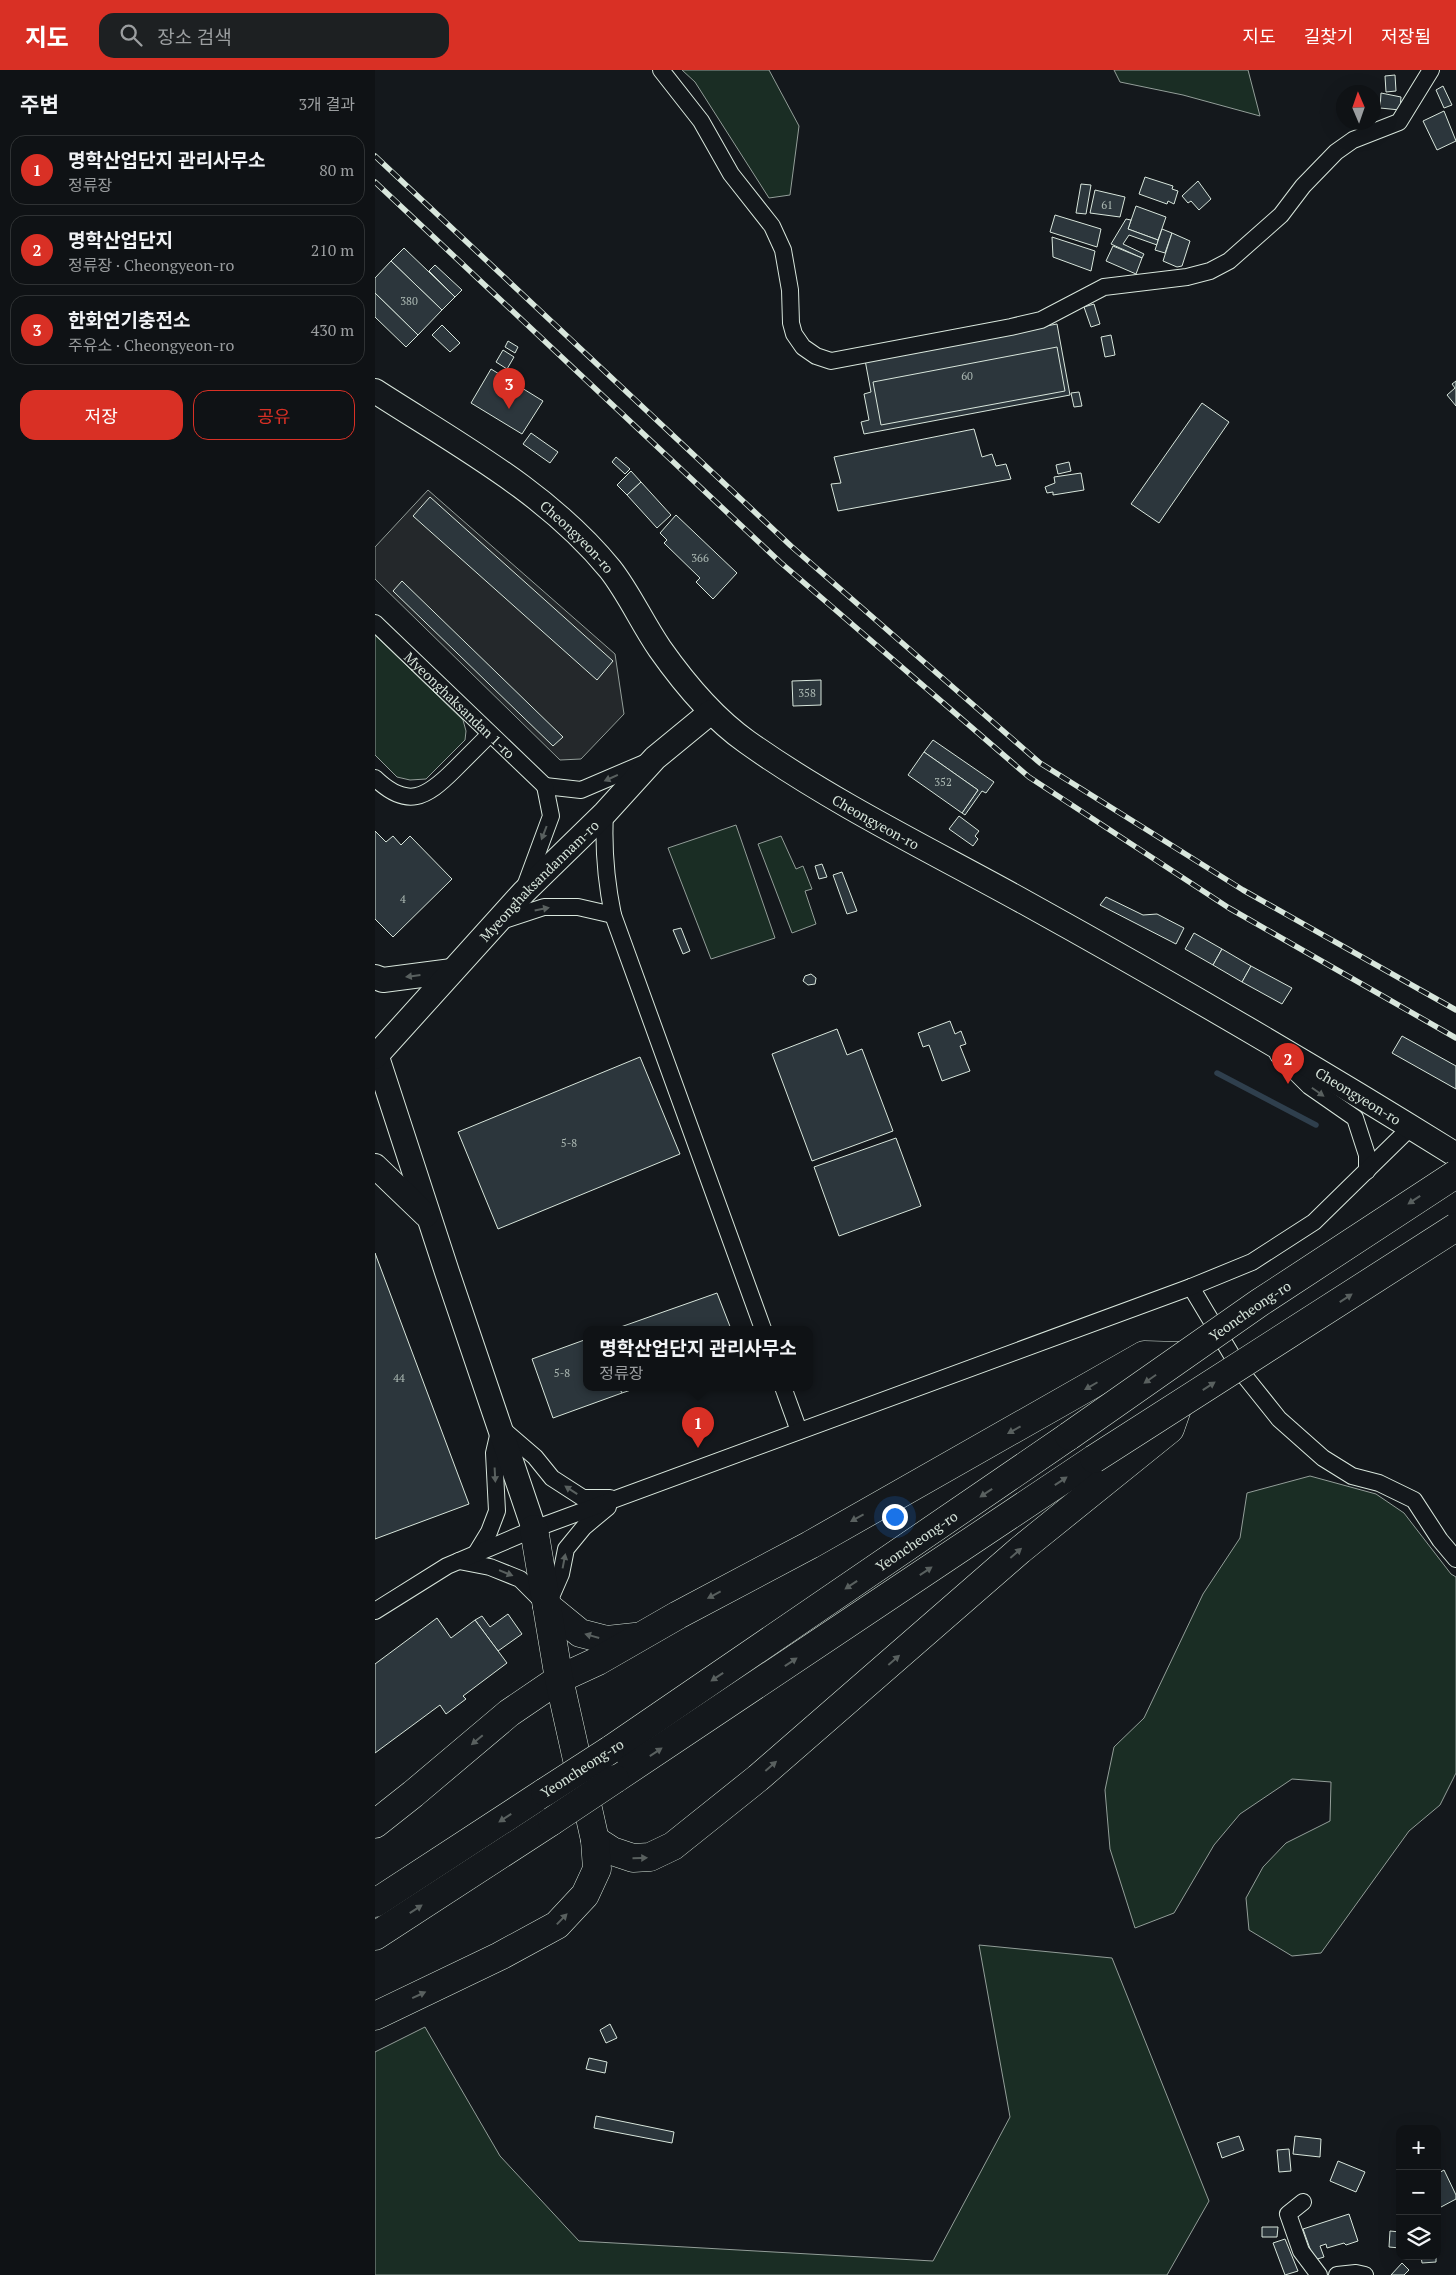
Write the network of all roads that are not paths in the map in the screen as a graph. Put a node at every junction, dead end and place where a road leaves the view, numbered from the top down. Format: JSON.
{"nodes":[{"id":1,"x":661,"y":70,"type":"edge"},
{"id":2,"x":1431,"y":70,"type":"edge"},
{"id":3,"x":375,"y":391,"type":"edge"},
{"id":4,"x":375,"y":623,"type":"edge"},
{"id":5,"x":711,"y":712,"type":"junction"},
{"id":6,"x":490,"y":734,"type":"junction"},
{"id":7,"x":655,"y":758,"type":"junction"},
{"id":8,"x":375,"y":778,"type":"edge"},
{"id":9,"x":545,"y":786,"type":"junction"},
{"id":10,"x":605,"y":813,"type":"junction"},
{"id":11,"x":523,"y":892,"type":"junction"},
{"id":12,"x":613,"y":915,"type":"junction"},
{"id":13,"x":496,"y":923,"type":"junction"},
{"id":14,"x":452,"y":971,"type":"junction"},
{"id":15,"x":375,"y":977,"type":"edge"},
{"id":16,"x":1257,"y":1034,"type":"junction"},
{"id":17,"x":376,"y":1055,"type":"edge"},
{"id":18,"x":1411,"y":1127,"type":"junction"},
{"id":19,"x":1456,"y":1155,"type":"edge"},
{"id":20,"x":375,"y":1166,"type":"edge"},
{"id":21,"x":1367,"y":1171,"type":"junction"},
{"id":22,"x":1456,"y":1174,"type":"edge"},
{"id":23,"x":430,"y":1219,"type":"junction"},
{"id":24,"x":1456,"y":1227,"type":"edge"},
{"id":25,"x":1191,"y":1287,"type":"junction"},
{"id":26,"x":762,"y":1326,"type":"edge"},
{"id":27,"x":1183,"y":1356,"type":"junction"},
{"id":28,"x":784,"y":1391,"type":"edge"},
{"id":29,"x":499,"y":1427,"type":"junction"},
{"id":30,"x":799,"y":1431,"type":"junction"},
{"id":31,"x":1101,"y":1468,"type":"junction"},
{"id":32,"x":617,"y":1499,"type":"junction"},
{"id":33,"x":535,"y":1530,"type":"junction"},
{"id":34,"x":475,"y":1555,"type":"junction"},
{"id":35,"x":1456,"y":1558,"type":"edge"},
{"id":36,"x":459,"y":1562,"type":"junction"},
{"id":37,"x":547,"y":1606,"type":"junction"},
{"id":38,"x":375,"y":1611,"type":"edge"},
{"id":39,"x":640,"y":1636,"type":"junction"},
{"id":40,"x":559,"y":1679,"type":"junction"},
{"id":41,"x":515,"y":1709,"type":"junction"},
{"id":42,"x":375,"y":1824,"type":"edge"},
{"id":43,"x":595,"y":1840,"type":"junction"},
{"id":44,"x":375,"y":1903,"type":"edge"},
{"id":45,"x":375,"y":1936,"type":"edge"},
{"id":46,"x":375,"y":2016,"type":"edge"},
{"id":47,"x":1303,"y":2202,"type":"dead end"},
{"id":48,"x":1319,"y":2275,"type":"edge"},
{"id":49,"x":1337,"y":2275,"type":"edge"},
{"id":50,"x":1365,"y":2275,"type":"edge"}],
"edges":[{"from":1,"to":2,"type":"street"},
{"from":3,"to":5,"type":"main road","name":"Cheongyeon-ro"},
{"from":4,"to":6,"type":"street","name":"Myeonghaksandan 1-ro"},
{"from":5,"to":7,"type":"main road","name":"Myeonghaksandannam-ro"},
{"from":5,"to":16,"type":"main road","name":"Cheongyeon-ro"},
{"from":6,"to":8,"type":"street"},
{"from":6,"to":9,"type":"street","name":"Myeonghaksandan 1-ro"},
{"from":7,"to":9,"type":"street","one_way":true},
{"from":7,"to":10,"type":"main road","name":"Myeonghaksandannam-ro"},
{"from":9,"to":11,"type":"street","one_way":true},
{"from":10,"to":11,"type":"main road","name":"Myeonghaksandannam-ro"},
{"from":10,"to":12,"type":"street"},
{"from":11,"to":13,"type":"main road","name":"Myeonghaksandannam-ro"},
{"from":13,"to":12,"type":"street","one_way":true},
{"from":12,"to":26,"type":"street"},
{"from":13,"to":14,"type":"main road","name":"Myeonghaksandannam-ro"},
{"from":14,"to":15,"type":"main road","one_way":true},
{"from":14,"to":17,"type":"main road","name":"Myeonghaksandannam-ro"},
{"from":16,"to":18,"type":"main road","name":"Cheongyeon-ro"},
{"from":16,"to":21,"type":"street","one_way":true},
{"from":17,"to":23,"type":"main road"},
{"from":18,"to":19,"type":"main road","name":"Cheongyeon-ro"},
{"from":18,"to":21,"type":"street"},
{"from":20,"to":23,"type":"main road"},
{"from":21,"to":25,"type":"street"},
{"from":22,"to":27,"type":"highway","name":"Yeoncheong-ro","one_way":true,"bridge":true},
{"from":23,"to":29,"type":"main road"},
{"from":31,"to":24,"type":"highway","name":"Yeoncheong-ro","one_way":true,"bridge":true},
{"from":25,"to":30,"type":"street"},
{"from":25,"to":35,"type":"street"},
{"from":27,"to":39,"type":"highway","one_way":true},
{"from":27,"to":44,"type":"highway","name":"Yeoncheong-ro","one_way":true,"bridge":true},
{"from":28,"to":30,"type":"street"},
{"from":32,"to":29,"type":"street","one_way":true},
{"from":29,"to":33,"type":"main road"},
{"from":29,"to":34,"type":"street","one_way":true},
{"from":30,"to":32,"type":"street"},
{"from":43,"to":31,"type":"highway","one_way":true},
{"from":45,"to":31,"type":"highway","name":"Yeoncheong-ro","one_way":true,"bridge":true},
{"from":32,"to":33,"type":"street"},
{"from":37,"to":32,"type":"street","one_way":true},
{"from":33,"to":34,"type":"street"},
{"from":33,"to":37,"type":"highway"},
{"from":34,"to":36,"type":"street"},
{"from":36,"to":37,"type":"street","one_way":true},
{"from":36,"to":38,"type":"street"},
{"from":39,"to":37,"type":"highway","one_way":true},
{"from":37,"to":40,"type":"highway"},
{"from":37,"to":41,"type":"highway"},
{"from":39,"to":40,"type":"highway"},
{"from":40,"to":41,"type":"highway"},
{"from":40,"to":43,"type":"highway"},
{"from":41,"to":42,"type":"highway","one_way":true},
{"from":46,"to":43,"type":"highway","one_way":true},
{"from":47,"to":48,"type":"street"},
{"from":49,"to":50,"type":"street"}]}
